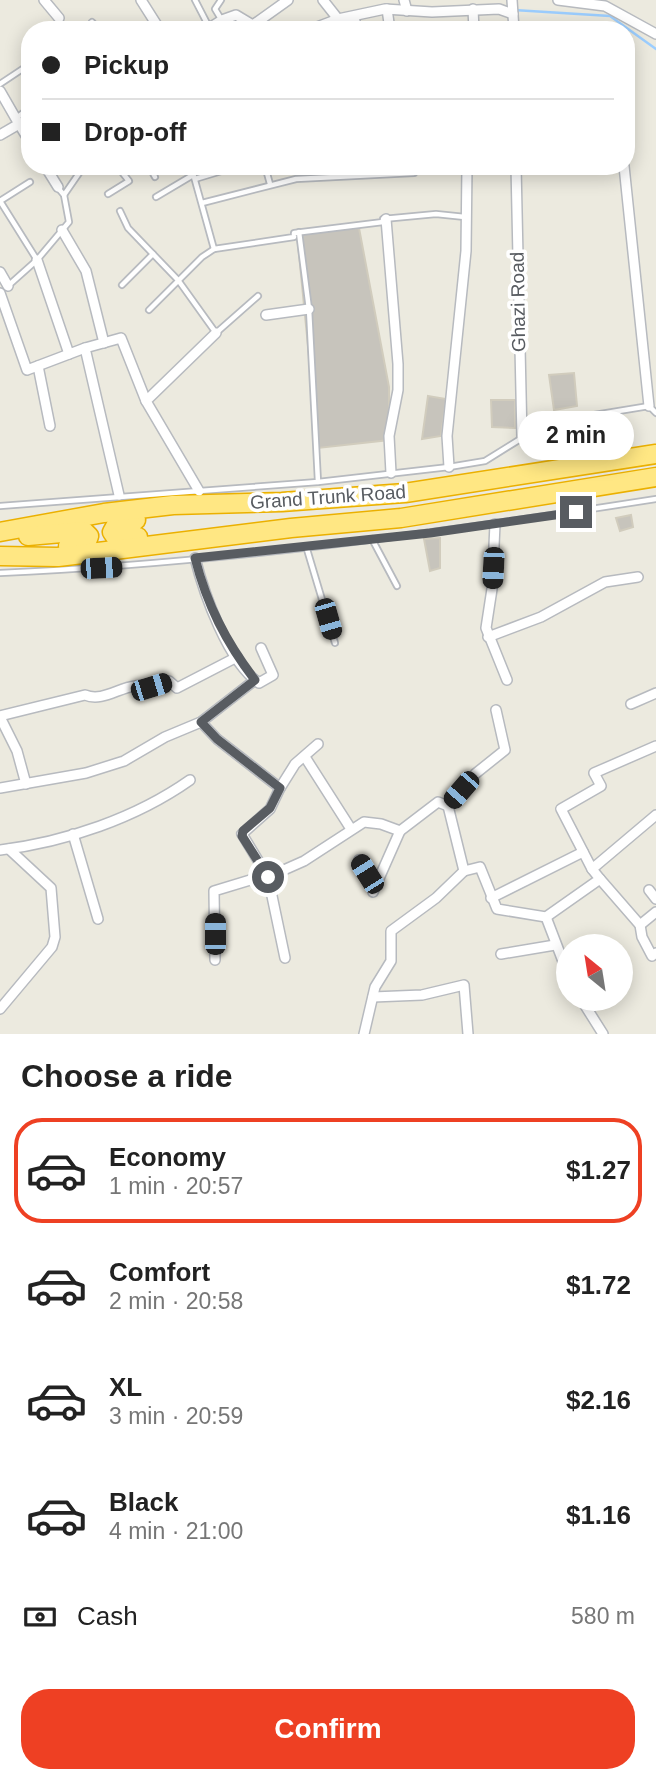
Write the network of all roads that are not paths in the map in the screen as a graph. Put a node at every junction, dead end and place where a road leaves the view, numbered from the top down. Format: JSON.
{"nodes":[{"id":1,"x":44,"y":0,"type":"edge"},
{"id":2,"x":141,"y":0,"type":"edge"},
{"id":3,"x":195,"y":0,"type":"edge"},
{"id":4,"x":221,"y":0,"type":"edge"},
{"id":5,"x":288,"y":0,"type":"edge"},
{"id":6,"x":323,"y":0,"type":"edge"},
{"id":7,"x":404,"y":0,"type":"edge"},
{"id":8,"x":558,"y":0,"type":"edge"},
{"id":9,"x":606,"y":3,"type":"edge"},
{"id":10,"x":512,"y":8,"type":"edge"},
{"id":11,"x":387,"y":9,"type":"junction"},
{"id":12,"x":473,"y":9,"type":"junction"},
{"id":13,"x":407,"y":10,"type":"junction"},
{"id":14,"x":354,"y":16,"type":"junction"},
{"id":15,"x":59,"y":18,"type":"dead end"},
{"id":16,"x":338,"y":19,"type":"junction"},
{"id":17,"x":222,"y":20,"type":"joint"},
{"id":18,"x":154,"y":21,"type":"edge"},
{"id":19,"x":204,"y":21,"type":"edge"},
{"id":20,"x":246,"y":21,"type":"edge"},
{"id":21,"x":264,"y":21,"type":"edge"},
{"id":22,"x":333,"y":21,"type":"edge"},
{"id":23,"x":355,"y":21,"type":"edge"},
{"id":24,"x":389,"y":21,"type":"edge"},
{"id":25,"x":474,"y":21,"type":"edge"},
{"id":26,"x":656,"y":34,"type":"edge"},
{"id":27,"x":21,"y":70,"type":"edge"},
{"id":28,"x":0,"y":84,"type":"edge"},
{"id":29,"x":0,"y":91,"type":"edge"},
{"id":30,"x":21,"y":117,"type":"edge"},
{"id":31,"x":17,"y":121,"type":"junction"},
{"id":32,"x":21,"y":127,"type":"edge"},
{"id":33,"x":0,"y":135,"type":"edge"},
{"id":34,"x":51,"y":175,"type":"edge"},
{"id":35,"x":76,"y":175,"type":"edge"},
{"id":36,"x":124,"y":175,"type":"edge"},
{"id":37,"x":201,"y":175,"type":"edge"},
{"id":38,"x":268,"y":175,"type":"edge"},
{"id":39,"x":375,"y":175,"type":"edge"},
{"id":40,"x":467,"y":175,"type":"edge"},
{"id":41,"x":516,"y":175,"type":"edge"},
{"id":42,"x":625,"y":175,"type":"edge"},
{"id":43,"x":194,"y":177,"type":"junction"},
{"id":44,"x":30,"y":182,"type":"dead end"},
{"id":45,"x":270,"y":184,"type":"junction"},
{"id":46,"x":61,"y":191,"type":"junction"},
{"id":47,"x":108,"y":194,"type":"dead end"},
{"id":48,"x":156,"y":197,"type":"dead end"},
{"id":49,"x":0,"y":201,"type":"edge"},
{"id":50,"x":202,"y":203,"type":"junction"},
{"id":51,"x":120,"y":211,"type":"dead end"},
{"id":52,"x":466,"y":217,"type":"junction"},
{"id":53,"x":386,"y":219,"type":"junction"},
{"id":54,"x":62,"y":230,"type":"junction"},
{"id":55,"x":299,"y":232,"type":"junction"},
{"id":56,"x":214,"y":249,"type":"junction"},
{"id":57,"x":153,"y":254,"type":"junction"},
{"id":58,"x":37,"y":260,"type":"junction"},
{"id":59,"x":0,"y":272,"type":"edge"},
{"id":60,"x":178,"y":280,"type":"junction"},
{"id":61,"x":122,"y":285,"type":"dead end"},
{"id":62,"x":8,"y":286,"type":"junction"},
{"id":63,"x":0,"y":293,"type":"edge"},
{"id":64,"x":258,"y":296,"type":"dead end"},
{"id":65,"x":309,"y":309,"type":"junction"},
{"id":66,"x":149,"y":310,"type":"dead end"},
{"id":67,"x":266,"y":315,"type":"dead end"},
{"id":68,"x":216,"y":333,"type":"junction"},
{"id":69,"x":104,"y":343,"type":"junction"},
{"id":70,"x":85,"y":348,"type":"junction"},
{"id":71,"x":69,"y":354,"type":"junction"},
{"id":72,"x":38,"y":366,"type":"junction"},
{"id":73,"x":146,"y":401,"type":"junction"},
{"id":74,"x":653,"y":410,"type":"edge"},
{"id":75,"x":50,"y":426,"type":"dead end"},
{"id":76,"x":522,"y":438,"type":"junction"},
{"id":77,"x":656,"y":454,"type":"edge"},
{"id":78,"x":449,"y":467,"type":"junction"},
{"id":79,"x":391,"y":473,"type":"junction"},
{"id":80,"x":656,"y":477,"type":"edge"},
{"id":81,"x":318,"y":482,"type":"junction"},
{"id":82,"x":199,"y":491,"type":"junction"},
{"id":83,"x":119,"y":495,"type":"junction"},
{"id":84,"x":656,"y":499,"type":"edge"},
{"id":85,"x":282,"y":502,"type":"junction"},
{"id":86,"x":0,"y":506,"type":"edge"},
{"id":87,"x":495,"y":524,"type":"junction"},
{"id":88,"x":291,"y":528,"type":"junction"},
{"id":89,"x":0,"y":532,"type":"edge"},
{"id":90,"x":0,"y":538,"type":"edge"},
{"id":91,"x":372,"y":539,"type":"junction"},
{"id":92,"x":306,"y":546,"type":"junction"},
{"id":93,"x":0,"y":555,"type":"edge"},
{"id":94,"x":195,"y":558,"type":"junction"},
{"id":95,"x":0,"y":573,"type":"edge"},
{"id":96,"x":638,"y":577,"type":"dead end"},
{"id":97,"x":397,"y":586,"type":"dead end"},
{"id":98,"x":488,"y":637,"type":"junction"},
{"id":99,"x":335,"y":643,"type":"dead end"},
{"id":100,"x":261,"y":648,"type":"dead end"},
{"id":101,"x":237,"y":657,"type":"junction"},
{"id":102,"x":255,"y":680,"type":"junction"},
{"id":103,"x":507,"y":680,"type":"dead end"},
{"id":104,"x":656,"y":693,"type":"edge"},
{"id":105,"x":631,"y":704,"type":"dead end"},
{"id":106,"x":496,"y":710,"type":"dead end"},
{"id":107,"x":0,"y":716,"type":"edge"},
{"id":108,"x":201,"y":722,"type":"junction"},
{"id":109,"x":318,"y":744,"type":"dead end"},
{"id":110,"x":656,"y":746,"type":"edge"},
{"id":111,"x":305,"y":757,"type":"junction"},
{"id":112,"x":190,"y":780,"type":"dead end"},
{"id":113,"x":26,"y":784,"type":"junction"},
{"id":114,"x":0,"y":788,"type":"edge"},
{"id":115,"x":280,"y":788,"type":"junction"},
{"id":116,"x":447,"y":806,"type":"junction"},
{"id":117,"x":656,"y":815,"type":"edge"},
{"id":118,"x":351,"y":829,"type":"junction"},
{"id":119,"x":400,"y":831,"type":"junction"},
{"id":120,"x":73,"y":834,"type":"junction"},
{"id":121,"x":5,"y":849,"type":"edge"},
{"id":122,"x":583,"y":852,"type":"junction"},
{"id":123,"x":359,"y":860,"type":"dead end"},
{"id":124,"x":592,"y":869,"type":"junction"},
{"id":125,"x":464,"y":871,"type":"junction"},
{"id":126,"x":267,"y":876,"type":"junction"},
{"id":127,"x":600,"y":879,"type":"junction"},
{"id":128,"x":649,"y":890,"type":"dead end"},
{"id":129,"x":491,"y":898,"type":"junction"},
{"id":130,"x":656,"y":899,"type":"edge"},
{"id":131,"x":656,"y":912,"type":"edge"},
{"id":132,"x":546,"y":917,"type":"junction"},
{"id":133,"x":98,"y":919,"type":"dead end"},
{"id":134,"x":640,"y":925,"type":"junction"},
{"id":135,"x":555,"y":945,"type":"joint"},
{"id":136,"x":656,"y":953,"type":"edge"},
{"id":137,"x":501,"y":954,"type":"dead end"},
{"id":138,"x":285,"y":958,"type":"dead end"},
{"id":139,"x":215,"y":960,"type":"dead end"},
{"id":140,"x":373,"y":997,"type":"junction"},
{"id":141,"x":0,"y":1009,"type":"edge"},
{"id":142,"x":588,"y":1012,"type":"edge"},
{"id":143,"x":598,"y":1032,"type":"edge"},
{"id":144,"x":364,"y":1034,"type":"edge"},
{"id":145,"x":468,"y":1034,"type":"edge"}],
"edges":[{"from":1,"to":15,"type":"street"},
{"from":2,"to":18,"type":"street"},
{"from":3,"to":19,"type":"lane"},
{"from":4,"to":17,"type":"lane"},
{"from":5,"to":21,"type":"street"},
{"from":6,"to":16,"type":"street"},
{"from":7,"to":13,"type":"street"},
{"from":8,"to":9,"type":"street"},
{"from":9,"to":26,"type":"street"},
{"from":10,"to":12,"type":"street"},
{"from":11,"to":13,"type":"street"},
{"from":11,"to":14,"type":"street"},
{"from":11,"to":24,"type":"street"},
{"from":12,"to":13,"type":"street"},
{"from":12,"to":25,"type":"street"},
{"from":14,"to":16,"type":"street"},
{"from":14,"to":23,"type":"street"},
{"from":16,"to":22,"type":"street"},
{"from":17,"to":20,"type":"street"},
{"from":27,"to":28,"type":"lane"},
{"from":29,"to":31,"type":"street"},
{"from":30,"to":31,"type":"lane"},
{"from":31,"to":32,"type":"street"},
{"from":31,"to":33,"type":"street"},
{"from":34,"to":46,"type":"street"},
{"from":35,"to":46,"type":"lane"},
{"from":36,"to":47,"type":"lane"},
{"from":37,"to":43,"type":"lane"},
{"from":38,"to":45,"type":"lane"},
{"from":39,"to":45,"type":"lane"},
{"from":40,"to":52,"type":"street"},
{"from":41,"to":76,"type":"street","name":"Ghazi Road"},
{"from":42,"to":74,"type":"street"},
{"from":43,"to":48,"type":"lane"},
{"from":43,"to":50,"type":"lane"},
{"from":44,"to":49,"type":"lane"},
{"from":45,"to":50,"type":"lane"},
{"from":46,"to":54,"type":"lane"},
{"from":49,"to":58,"type":"lane"},
{"from":50,"to":56,"type":"lane"},
{"from":51,"to":57,"type":"lane"},
{"from":52,"to":53,"type":"lane"},
{"from":52,"to":78,"type":"street"},
{"from":53,"to":55,"type":"lane"},
{"from":53,"to":79,"type":"street"},
{"from":54,"to":58,"type":"lane"},
{"from":54,"to":69,"type":"street"},
{"from":55,"to":56,"type":"lane"},
{"from":55,"to":65,"type":"lane"},
{"from":56,"to":60,"type":"lane"},
{"from":57,"to":60,"type":"lane"},
{"from":57,"to":61,"type":"lane"},
{"from":58,"to":62,"type":"lane"},
{"from":58,"to":71,"type":"street"},
{"from":59,"to":62,"type":"street"},
{"from":60,"to":66,"type":"lane"},
{"from":60,"to":68,"type":"lane"},
{"from":62,"to":63,"type":"lane"},
{"from":63,"to":72,"type":"street"},
{"from":64,"to":68,"type":"lane"},
{"from":65,"to":67,"type":"street"},
{"from":65,"to":81,"type":"lane"},
{"from":68,"to":73,"type":"street"},
{"from":69,"to":70,"type":"street"},
{"from":69,"to":73,"type":"street"},
{"from":70,"to":71,"type":"street"},
{"from":70,"to":83,"type":"street"},
{"from":71,"to":72,"type":"street"},
{"from":72,"to":75,"type":"street"},
{"from":73,"to":82,"type":"street"},
{"from":74,"to":76,"type":"lane"},
{"from":76,"to":78,"type":"lane"},
{"from":77,"to":85,"type":"highway","name":"Grand Trunk Road"},
{"from":78,"to":79,"type":"lane"},
{"from":79,"to":81,"type":"lane"},
{"from":80,"to":88,"type":"highway","name":"Grand Trunk Road"},
{"from":81,"to":82,"type":"lane"},
{"from":82,"to":83,"type":"lane"},
{"from":83,"to":86,"type":"lane"},
{"from":84,"to":87,"type":"lane"},
{"from":85,"to":88,"type":"highway"},
{"from":85,"to":89,"type":"highway","name":"Grand Trunk Road"},
{"from":87,"to":91,"type":"lane"},
{"from":87,"to":98,"type":"street"},
{"from":88,"to":93,"type":"highway","name":"Grand Trunk Road"},
{"from":90,"to":93,"type":"highway"},
{"from":91,"to":92,"type":"lane"},
{"from":91,"to":97,"type":"lane"},
{"from":92,"to":94,"type":"lane"},
{"from":92,"to":99,"type":"lane"},
{"from":94,"to":95,"type":"lane"},
{"from":94,"to":101,"type":"street"},
{"from":96,"to":98,"type":"street"},
{"from":98,"to":103,"type":"street"},
{"from":100,"to":102,"type":"street"},
{"from":101,"to":102,"type":"street"},
{"from":101,"to":107,"type":"street"},
{"from":102,"to":108,"type":"street"},
{"from":104,"to":105,"type":"street"},
{"from":106,"to":116,"type":"street"},
{"from":107,"to":113,"type":"street"},
{"from":108,"to":113,"type":"street"},
{"from":108,"to":115,"type":"street"},
{"from":109,"to":111,"type":"street"},
{"from":110,"to":122,"type":"street"},
{"from":111,"to":115,"type":"street"},
{"from":111,"to":118,"type":"street"},
{"from":112,"to":120,"type":"street"},
{"from":113,"to":114,"type":"street"},
{"from":115,"to":126,"type":"street"},
{"from":116,"to":119,"type":"street"},
{"from":116,"to":125,"type":"street"},
{"from":117,"to":124,"type":"street"},
{"from":118,"to":119,"type":"street"},
{"from":118,"to":126,"type":"street"},
{"from":119,"to":123,"type":"street"},
{"from":120,"to":121,"type":"street"},
{"from":120,"to":133,"type":"street"},
{"from":121,"to":141,"type":"street"},
{"from":122,"to":124,"type":"street"},
{"from":122,"to":129,"type":"street"},
{"from":124,"to":127,"type":"street"},
{"from":125,"to":129,"type":"street"},
{"from":125,"to":140,"type":"street"},
{"from":126,"to":138,"type":"street"},
{"from":126,"to":139,"type":"street"},
{"from":127,"to":132,"type":"street"},
{"from":127,"to":134,"type":"street"},
{"from":128,"to":130,"type":"street"},
{"from":129,"to":132,"type":"street"},
{"from":131,"to":134,"type":"street"},
{"from":132,"to":135,"type":"street"},
{"from":134,"to":136,"type":"street"},
{"from":135,"to":137,"type":"street"},
{"from":140,"to":144,"type":"street"},
{"from":140,"to":145,"type":"street"},
{"from":142,"to":143,"type":"street"}]}
